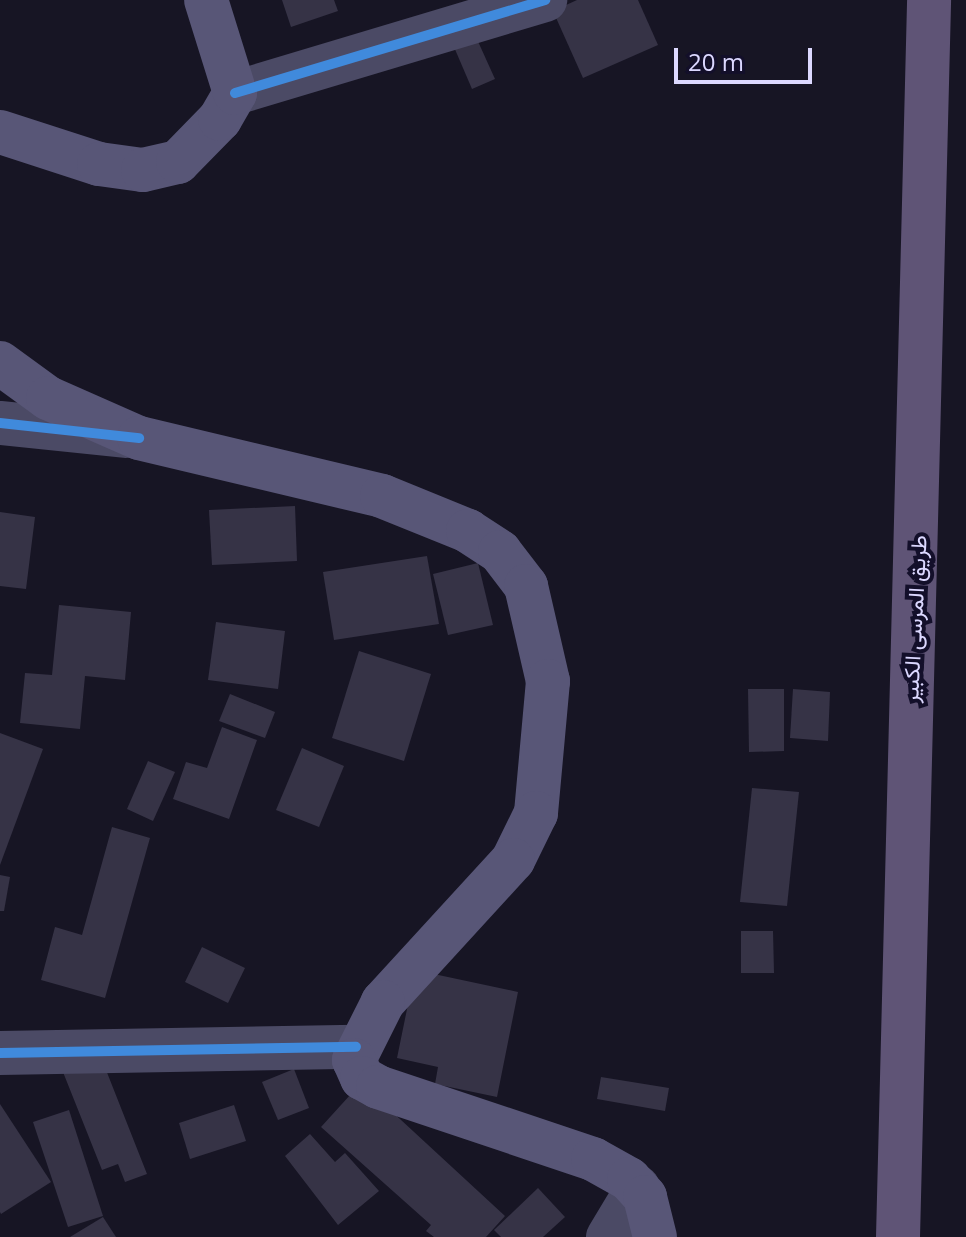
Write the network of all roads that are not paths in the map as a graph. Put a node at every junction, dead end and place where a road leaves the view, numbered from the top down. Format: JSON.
{"nodes":[{"id":1,"x":206,"y":0,"type":"edge"},
{"id":2,"x":545,"y":0,"type":"edge"},
{"id":3,"x":929,"y":0,"type":"edge"},
{"id":4,"x":235,"y":93,"type":"junction"},
{"id":5,"x":0,"y":132,"type":"edge"},
{"id":6,"x":0,"y":363,"type":"edge"},
{"id":7,"x":0,"y":423,"type":"edge"},
{"id":8,"x":139,"y":438,"type":"junction"},
{"id":9,"x":356,"y":1047,"type":"junction"},
{"id":10,"x":0,"y":1053,"type":"edge"},
{"id":11,"x":638,"y":1187,"type":"junction"},
{"id":12,"x":608,"y":1237,"type":"edge"},
{"id":13,"x":655,"y":1237,"type":"edge"},
{"id":14,"x":898,"y":1237,"type":"edge"}],
"edges":[{"from":1,"to":4,"type":"main road"},
{"from":2,"to":4,"type":"street"},
{"from":3,"to":14,"type":"main road","name":"طريق المرسى الكبير"},
{"from":4,"to":5,"type":"main road"},
{"from":6,"to":8,"type":"main road"},
{"from":7,"to":8,"type":"street"},
{"from":8,"to":9,"type":"main road"},
{"from":9,"to":10,"type":"street"},
{"from":9,"to":11,"type":"main road"},
{"from":11,"to":12,"type":"street"},
{"from":11,"to":13,"type":"main road"}]}
